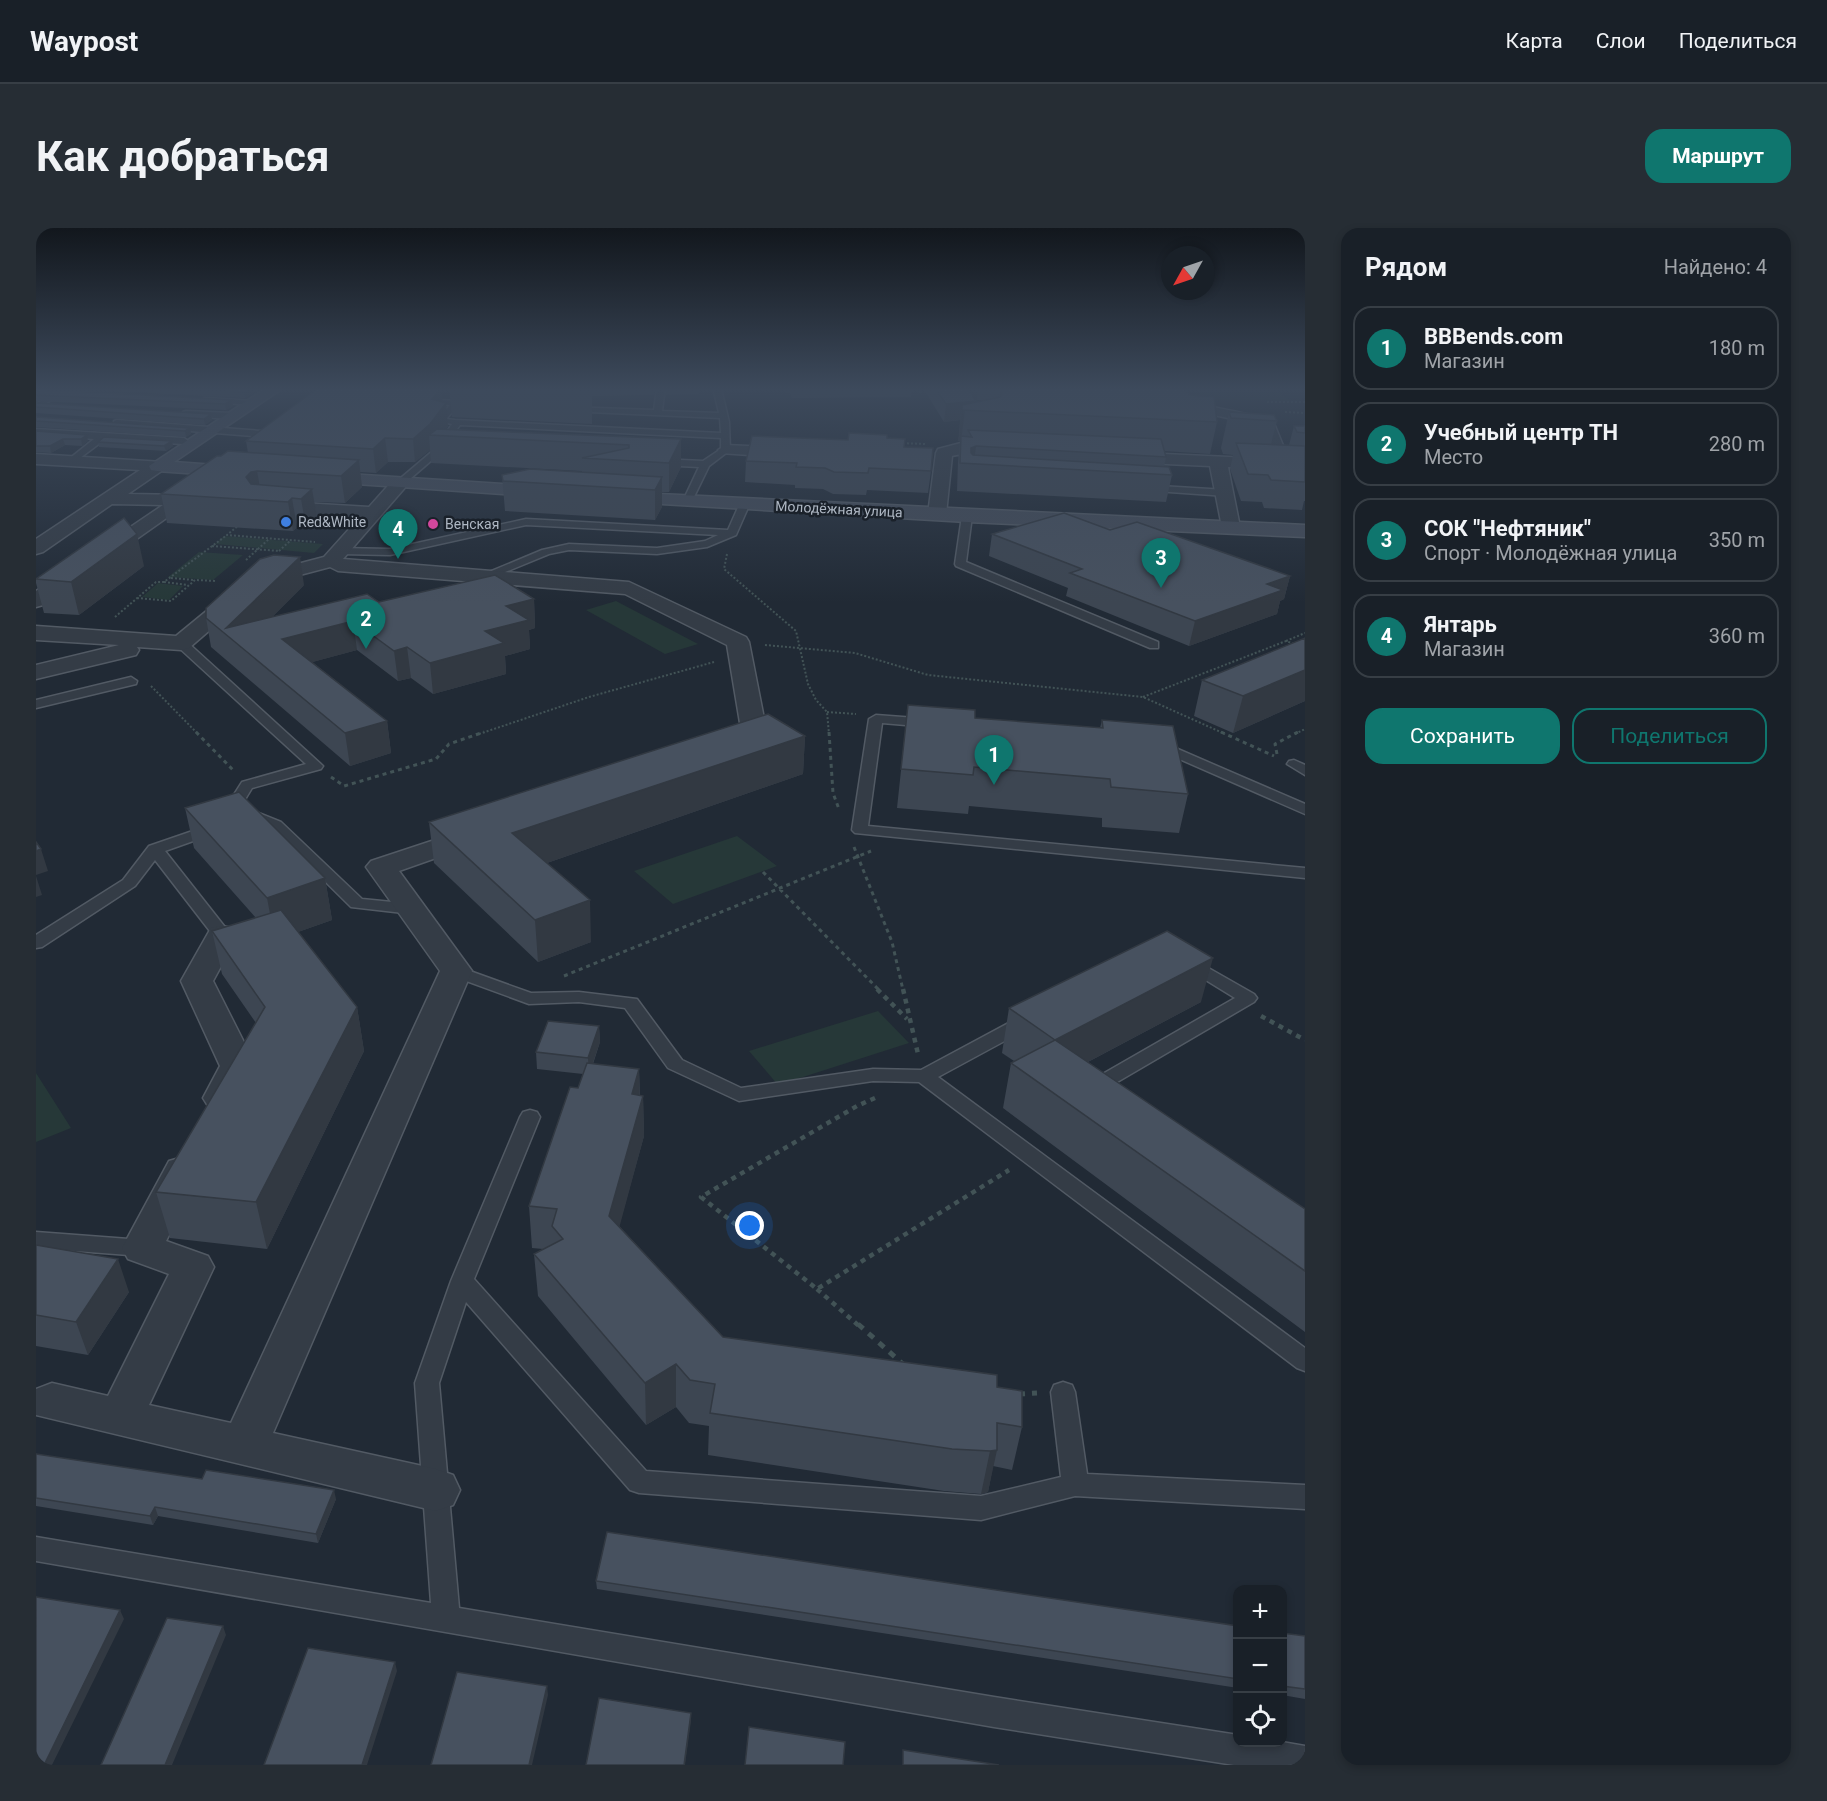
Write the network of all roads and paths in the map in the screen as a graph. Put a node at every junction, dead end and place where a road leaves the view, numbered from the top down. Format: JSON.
{"nodes":[{"id":1,"x":49,"y":460,"type":"edge"},
{"id":2,"x":167,"y":460,"type":"edge"},
{"id":3,"x":427,"y":460,"type":"edge"},
{"id":4,"x":709,"y":460,"type":"edge"},
{"id":5,"x":943,"y":460,"type":"edge"},
{"id":6,"x":1174,"y":460,"type":"edge"},
{"id":7,"x":1280,"y":460,"type":"edge"},
{"id":8,"x":72,"y":461,"type":"joint"},
{"id":9,"x":647,"y":461,"type":"edge"},
{"id":10,"x":1218,"y":462,"type":"junction"},
{"id":11,"x":705,"y":464,"type":"junction"},
{"id":12,"x":1282,"y":465,"type":"junction"},
{"id":13,"x":157,"y":466,"type":"junction"},
{"id":14,"x":1305,"y":466,"type":"edge"},
{"id":15,"x":260,"y":473,"type":"edge"},
{"id":16,"x":295,"y":475,"type":"edge"},
{"id":17,"x":400,"y":483,"type":"junction"},
{"id":18,"x":1134,"y":488,"type":"edge"},
{"id":19,"x":562,"y":493,"type":"edge"},
{"id":20,"x":1226,"y":493,"type":"junction"},
{"id":21,"x":596,"y":495,"type":"edge"},
{"id":22,"x":109,"y":499,"type":"junction"},
{"id":23,"x":688,"y":501,"type":"junction"},
{"id":24,"x":745,"y":503,"type":"junction"},
{"id":25,"x":262,"y":506,"type":"joint"},
{"id":26,"x":373,"y":513,"type":"junction"},
{"id":27,"x":937,"y":514,"type":"junction"},
{"id":28,"x":967,"y":516,"type":"junction"},
{"id":29,"x":1231,"y":527,"type":"junction"},
{"id":30,"x":1305,"y":531,"type":"edge"},
{"id":31,"x":732,"y":533,"type":"junction"},
{"id":32,"x":226,"y":535,"type":"junction"},
{"id":33,"x":269,"y":538,"type":"junction"},
{"id":34,"x":951,"y":538,"type":"dead end"},
{"id":35,"x":963,"y":539,"type":"junction"},
{"id":36,"x":291,"y":540,"type":"junction"},
{"id":37,"x":38,"y":546,"type":"edge"},
{"id":38,"x":213,"y":546,"type":"junction"},
{"id":39,"x":257,"y":550,"type":"junction"},
{"id":40,"x":279,"y":551,"type":"dead end"},
{"id":41,"x":339,"y":555,"type":"junction"},
{"id":42,"x":240,"y":566,"type":"dead end"},
{"id":43,"x":486,"y":577,"type":"junction"},
{"id":44,"x":170,"y":578,"type":"junction"},
{"id":45,"x":195,"y":580,"type":"junction"},
{"id":46,"x":164,"y":582,"type":"junction"},
{"id":47,"x":222,"y":582,"type":"dead end"},
{"id":48,"x":189,"y":585,"type":"junction"},
{"id":49,"x":344,"y":586,"type":"dead end"},
{"id":50,"x":137,"y":598,"type":"junction"},
{"id":51,"x":36,"y":602,"type":"edge"},
{"id":52,"x":36,"y":633,"type":"edge"},
{"id":53,"x":1305,"y":633,"type":"edge"},
{"id":54,"x":91,"y":637,"type":"junction"},
{"id":55,"x":1286,"y":641,"type":"junction"},
{"id":56,"x":155,"y":643,"type":"junction"},
{"id":57,"x":181,"y":643,"type":"junction"},
{"id":58,"x":1154,"y":645,"type":"dead end"},
{"id":59,"x":739,"y":648,"type":"junction"},
{"id":60,"x":1305,"y":648,"type":"edge"},
{"id":61,"x":802,"y":650,"type":"junction"},
{"id":62,"x":117,"y":652,"type":"junction"},
{"id":63,"x":36,"y":672,"type":"edge"},
{"id":64,"x":130,"y":681,"type":"dead end"},
{"id":65,"x":1143,"y":697,"type":"junction"},
{"id":66,"x":36,"y":704,"type":"edge"},
{"id":67,"x":827,"y":712,"type":"junction"},
{"id":68,"x":876,"y":718,"type":"junction"},
{"id":69,"x":947,"y":724,"type":"edge"},
{"id":70,"x":1137,"y":739,"type":"edge"},
{"id":71,"x":1278,"y":757,"type":"dead end"},
{"id":72,"x":698,"y":758,"type":"edge"},
{"id":73,"x":1305,"y":759,"type":"edge"},
{"id":74,"x":316,"y":766,"type":"junction"},
{"id":75,"x":1305,"y":771,"type":"edge"},
{"id":76,"x":247,"y":785,"type":"junction"},
{"id":77,"x":233,"y":807,"type":"junction"},
{"id":78,"x":1305,"y":810,"type":"edge"},
{"id":79,"x":842,"y":816,"type":"dead end"},
{"id":80,"x":505,"y":824,"type":"edge"},
{"id":81,"x":850,"y":837,"type":"dead end"},
{"id":82,"x":155,"y":849,"type":"junction"},
{"id":83,"x":858,"y":857,"type":"junction"},
{"id":84,"x":763,"y":872,"type":"dead end"},
{"id":85,"x":1305,"y":873,"type":"edge"},
{"id":86,"x":781,"y":888,"type":"junction"},
{"id":87,"x":411,"y":909,"type":"junction"},
{"id":88,"x":222,"y":935,"type":"joint"},
{"id":89,"x":36,"y":943,"type":"edge"},
{"id":90,"x":1174,"y":954,"type":"edge"},
{"id":91,"x":456,"y":971,"type":"junction"},
{"id":92,"x":554,"y":980,"type":"dead end"},
{"id":93,"x":1237,"y":1004,"type":"junction"},
{"id":94,"x":1040,"y":1015,"type":"edge"},
{"id":95,"x":909,"y":1021,"type":"junction"},
{"id":96,"x":1305,"y":1040,"type":"edge"},
{"id":97,"x":924,"y":1076,"type":"junction"},
{"id":98,"x":1113,"y":1100,"type":"edge"},
{"id":99,"x":530,"y":1117,"type":"dead end"},
{"id":100,"x":1031,"y":1156,"type":"junction"},
{"id":101,"x":36,"y":1240,"type":"edge"},
{"id":102,"x":142,"y":1248,"type":"junction"},
{"id":103,"x":462,"y":1281,"type":"junction"},
{"id":104,"x":817,"y":1289,"type":"junction"},
{"id":105,"x":1305,"y":1361,"type":"edge"},
{"id":106,"x":910,"y":1370,"type":"edge"},
{"id":107,"x":1063,"y":1392,"type":"joint"},
{"id":108,"x":1008,"y":1395,"type":"edge"},
{"id":109,"x":44,"y":1401,"type":"edge"},
{"id":110,"x":120,"y":1418,"type":"junction"},
{"id":111,"x":244,"y":1446,"type":"junction"},
{"id":112,"x":1075,"y":1485,"type":"junction"},
{"id":113,"x":436,"y":1490,"type":"junction"},
{"id":114,"x":1305,"y":1497,"type":"edge"},
{"id":115,"x":36,"y":1549,"type":"edge"},
{"id":116,"x":446,"y":1619,"type":"junction"},
{"id":117,"x":1305,"y":1761,"type":"edge"}],
"edges":[{"from":1,"to":8,"type":"street"},
{"from":2,"to":13,"type":"street"},
{"from":3,"to":17,"type":"lane"},
{"from":4,"to":11,"type":"lane"},
{"from":5,"to":27,"type":"street"},
{"from":6,"to":10,"type":"street"},
{"from":7,"to":12,"type":"street"},
{"from":8,"to":13,"type":"street"},
{"from":9,"to":11,"type":"lane"},
{"from":10,"to":12,"type":"street"},
{"from":10,"to":20,"type":"street"},
{"from":11,"to":23,"type":"lane"},
{"from":12,"to":14,"type":"street"},
{"from":13,"to":15,"type":"street"},
{"from":13,"to":22,"type":"street"},
{"from":16,"to":17,"type":"street"},
{"from":17,"to":19,"type":"street"},
{"from":17,"to":26,"type":"street"},
{"from":18,"to":20,"type":"lane"},
{"from":20,"to":29,"type":"street"},
{"from":21,"to":23,"type":"street","name":"Молодёжная улица"},
{"from":22,"to":37,"type":"street"},
{"from":22,"to":51,"type":"street"},
{"from":23,"to":24,"type":"street","name":"Молодёжная улица"},
{"from":24,"to":27,"type":"street","name":"Молодёжная улица"},
{"from":24,"to":31,"type":"lane"},
{"from":25,"to":26,"type":"street"},
{"from":25,"to":32,"type":"path"},
{"from":26,"to":41,"type":"street"},
{"from":27,"to":28,"type":"street","name":"Молодёжная улица"},
{"from":28,"to":29,"type":"street","name":"Молодёжная улица"},
{"from":28,"to":35,"type":"lane"},
{"from":29,"to":30,"type":"street","name":"Молодёжная улица"},
{"from":31,"to":41,"type":"lane"},
{"from":31,"to":43,"type":"lane"},
{"from":31,"to":61,"type":"path"},
{"from":32,"to":33,"type":"path"},
{"from":32,"to":38,"type":"path"},
{"from":33,"to":36,"type":"path"},
{"from":33,"to":39,"type":"path"},
{"from":34,"to":35,"type":"lane"},
{"from":35,"to":58,"type":"lane"},
{"from":36,"to":40,"type":"path"},
{"from":36,"to":41,"type":"path"},
{"from":38,"to":39,"type":"path"},
{"from":38,"to":44,"type":"path"},
{"from":39,"to":42,"type":"path"},
{"from":41,"to":43,"type":"street"},
{"from":41,"to":49,"type":"street"},
{"from":41,"to":57,"type":"street"},
{"from":43,"to":59,"type":"street"},
{"from":44,"to":45,"type":"path"},
{"from":44,"to":46,"type":"path"},
{"from":45,"to":47,"type":"path"},
{"from":45,"to":48,"type":"path"},
{"from":46,"to":48,"type":"path"},
{"from":46,"to":50,"type":"path"},
{"from":48,"to":50,"type":"path"},
{"from":50,"to":54,"type":"path"},
{"from":52,"to":54,"type":"street"},
{"from":53,"to":55,"type":"path"},
{"from":54,"to":56,"type":"street"},
{"from":55,"to":60,"type":"path"},
{"from":55,"to":65,"type":"path"},
{"from":56,"to":57,"type":"street"},
{"from":56,"to":62,"type":"street"},
{"from":57,"to":74,"type":"lane"},
{"from":59,"to":61,"type":"path"},
{"from":59,"to":72,"type":"street"},
{"from":59,"to":74,"type":"path"},
{"from":61,"to":65,"type":"path"},
{"from":61,"to":67,"type":"path"},
{"from":62,"to":63,"type":"street"},
{"from":62,"to":76,"type":"path"},
{"from":64,"to":66,"type":"lane"},
{"from":65,"to":71,"type":"path"},
{"from":67,"to":68,"type":"path"},
{"from":67,"to":79,"type":"path"},
{"from":68,"to":69,"type":"lane"},
{"from":68,"to":85,"type":"lane"},
{"from":70,"to":78,"type":"lane"},
{"from":73,"to":75,"type":"lane"},
{"from":74,"to":76,"type":"lane"},
{"from":76,"to":77,"type":"lane"},
{"from":77,"to":82,"type":"lane"},
{"from":77,"to":87,"type":"lane"},
{"from":80,"to":87,"type":"street"},
{"from":81,"to":83,"type":"path"},
{"from":82,"to":88,"type":"lane"},
{"from":82,"to":89,"type":"lane"},
{"from":83,"to":86,"type":"path"},
{"from":83,"to":95,"type":"path"},
{"from":84,"to":86,"type":"path"},
{"from":86,"to":92,"type":"path"},
{"from":86,"to":95,"type":"path"},
{"from":87,"to":91,"type":"street"},
{"from":88,"to":102,"type":"street"},
{"from":90,"to":93,"type":"lane"},
{"from":91,"to":97,"type":"lane"},
{"from":91,"to":111,"type":"street"},
{"from":93,"to":96,"type":"path"},
{"from":93,"to":98,"type":"lane"},
{"from":94,"to":97,"type":"lane"},
{"from":95,"to":97,"type":"path"},
{"from":97,"to":100,"type":"lane"},
{"from":97,"to":104,"type":"path"},
{"from":99,"to":103,"type":"lane"},
{"from":100,"to":104,"type":"path"},
{"from":100,"to":105,"type":"lane"},
{"from":101,"to":102,"type":"lane"},
{"from":102,"to":110,"type":"street"},
{"from":103,"to":112,"type":"lane"},
{"from":103,"to":113,"type":"lane"},
{"from":104,"to":106,"type":"path"},
{"from":107,"to":108,"type":"path"},
{"from":107,"to":112,"type":"lane"},
{"from":109,"to":110,"type":"street"},
{"from":110,"to":111,"type":"street"},
{"from":111,"to":113,"type":"street"},
{"from":112,"to":114,"type":"lane"},
{"from":113,"to":116,"type":"lane"},
{"from":115,"to":116,"type":"lane"},
{"from":116,"to":117,"type":"lane"}]}
